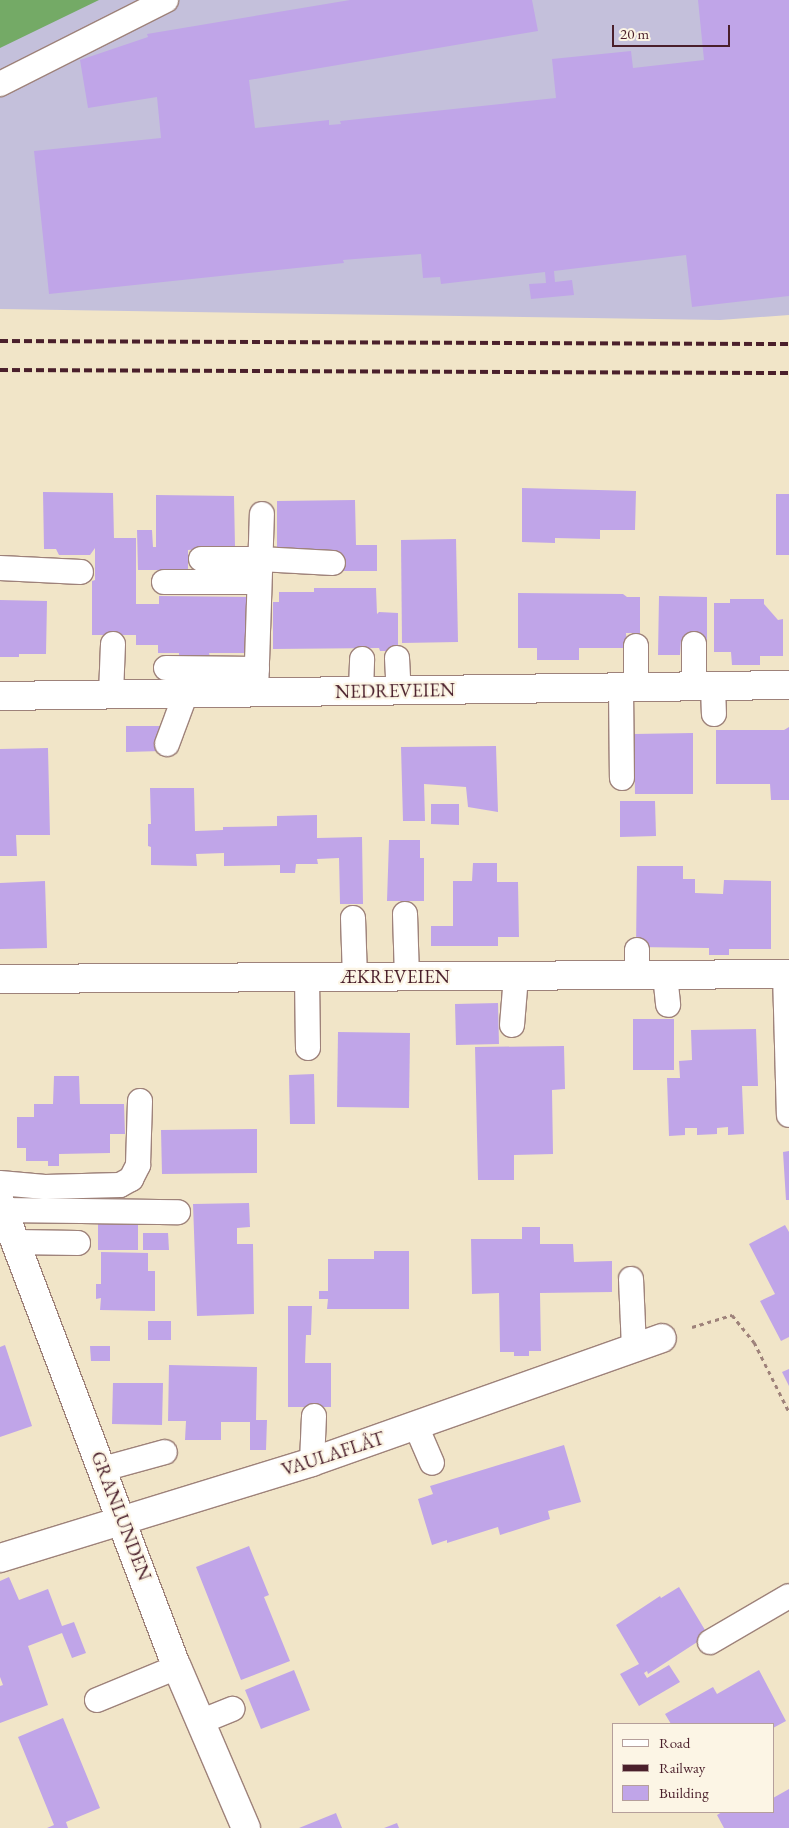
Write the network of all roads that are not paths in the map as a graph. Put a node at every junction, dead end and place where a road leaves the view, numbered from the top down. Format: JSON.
{"nodes":[{"id":1,"x":166,"y":0,"type":"edge"},
{"id":2,"x":0,"y":84,"type":"edge"},
{"id":3,"x":262,"y":514,"type":"dead end"},
{"id":4,"x":201,"y":559,"type":"dead end"},
{"id":5,"x":260,"y":559,"type":"junction"},
{"id":6,"x":333,"y":563,"type":"dead end"},
{"id":7,"x":0,"y":568,"type":"edge"},
{"id":8,"x":81,"y":572,"type":"dead end"},
{"id":9,"x":164,"y":582,"type":"dead end"},
{"id":10,"x":259,"y":582,"type":"junction"},
{"id":11,"x":113,"y":644,"type":"dead end"},
{"id":12,"x":694,"y":644,"type":"dead end"},
{"id":13,"x":636,"y":646,"type":"dead end"},
{"id":14,"x":397,"y":658,"type":"dead end"},
{"id":15,"x":362,"y":659,"type":"dead end"},
{"id":16,"x":166,"y":668,"type":"dead end"},
{"id":17,"x":257,"y":680,"type":"junction"},
{"id":18,"x":789,"y":686,"type":"edge"},
{"id":19,"x":704,"y":687,"type":"junction"},
{"id":20,"x":628,"y":688,"type":"junction"},
{"id":21,"x":361,"y":691,"type":"junction"},
{"id":22,"x":399,"y":691,"type":"junction"},
{"id":23,"x":186,"y":693,"type":"junction"},
{"id":24,"x":111,"y":694,"type":"junction"},
{"id":25,"x":0,"y":696,"type":"edge"},
{"id":26,"x":714,"y":714,"type":"dead end"},
{"id":27,"x":166,"y":744,"type":"dead end"},
{"id":28,"x":622,"y":778,"type":"dead end"},
{"id":29,"x":405,"y":914,"type":"dead end"},
{"id":30,"x":353,"y":918,"type":"dead end"},
{"id":31,"x":787,"y":974,"type":"edge"},
{"id":32,"x":665,"y":975,"type":"junction"},
{"id":33,"x":516,"y":976,"type":"junction"},
{"id":34,"x":307,"y":977,"type":"junction"},
{"id":35,"x":355,"y":977,"type":"junction"},
{"id":36,"x":408,"y":977,"type":"junction"},
{"id":37,"x":0,"y":979,"type":"edge"},
{"id":38,"x":668,"y":1005,"type":"dead end"},
{"id":39,"x":512,"y":1025,"type":"dead end"},
{"id":40,"x":308,"y":1048,"type":"dead end"},
{"id":41,"x":140,"y":1101,"type":"dead end"},
{"id":42,"x":789,"y":1116,"type":"edge"},
{"id":43,"x":0,"y":1183,"type":"edge"},
{"id":44,"x":2,"y":1206,"type":"edge"},
{"id":45,"x":178,"y":1212,"type":"dead end"},
{"id":46,"x":15,"y":1242,"type":"junction"},
{"id":47,"x":78,"y":1243,"type":"dead end"},
{"id":48,"x":631,"y":1279,"type":"dead end"},
{"id":49,"x":662,"y":1338,"type":"road end"},
{"id":50,"x":634,"y":1348,"type":"junction"},
{"id":51,"x":314,"y":1416,"type":"dead end"},
{"id":52,"x":416,"y":1426,"type":"junction"},
{"id":53,"x":165,"y":1452,"type":"dead end"},
{"id":54,"x":312,"y":1462,"type":"junction"},
{"id":55,"x":432,"y":1463,"type":"dead end"},
{"id":56,"x":103,"y":1469,"type":"junction"},
{"id":57,"x":122,"y":1519,"type":"junction"},
{"id":58,"x":0,"y":1558,"type":"edge"},
{"id":59,"x":789,"y":1596,"type":"edge"},
{"id":60,"x":710,"y":1642,"type":"dead end"},
{"id":61,"x":177,"y":1667,"type":"junction"},
{"id":62,"x":98,"y":1700,"type":"dead end"},
{"id":63,"x":232,"y":1709,"type":"dead end"},
{"id":64,"x":200,"y":1722,"type":"junction"},
{"id":65,"x":246,"y":1828,"type":"edge"}],
"edges":[{"from":1,"to":2,"type":"lane"},
{"from":3,"to":5,"type":"lane"},
{"from":4,"to":5,"type":"lane"},
{"from":5,"to":6,"type":"lane"},
{"from":5,"to":10,"type":"lane"},
{"from":7,"to":8,"type":"lane"},
{"from":9,"to":10,"type":"lane"},
{"from":10,"to":17,"type":"lane"},
{"from":11,"to":24,"type":"lane"},
{"from":12,"to":19,"type":"lane"},
{"from":13,"to":20,"type":"lane"},
{"from":14,"to":22,"type":"lane"},
{"from":15,"to":21,"type":"lane"},
{"from":16,"to":17,"type":"lane"},
{"from":17,"to":21,"type":"street","name":"NEDREVEIEN"},
{"from":17,"to":23,"type":"street","name":"NEDREVEIEN"},
{"from":18,"to":19,"type":"street","name":"NEDREVEIEN"},
{"from":19,"to":20,"type":"street","name":"NEDREVEIEN"},
{"from":19,"to":26,"type":"lane"},
{"from":20,"to":22,"type":"street","name":"NEDREVEIEN"},
{"from":20,"to":28,"type":"lane"},
{"from":21,"to":22,"type":"street","name":"NEDREVEIEN"},
{"from":23,"to":24,"type":"street","name":"NEDREVEIEN"},
{"from":23,"to":27,"type":"lane"},
{"from":24,"to":25,"type":"street","name":"NEDREVEIEN"},
{"from":29,"to":36,"type":"lane"},
{"from":30,"to":35,"type":"lane"},
{"from":31,"to":32,"type":"street","name":"ÆKREVEIEN"},
{"from":31,"to":42,"type":"lane"},
{"from":32,"to":33,"type":"street","name":"ÆKREVEIEN"},
{"from":32,"to":38,"type":"lane"},
{"from":33,"to":36,"type":"street","name":"ÆKREVEIEN"},
{"from":33,"to":39,"type":"lane"},
{"from":34,"to":35,"type":"street","name":"ÆKREVEIEN"},
{"from":34,"to":37,"type":"street","name":"ÆKREVEIEN"},
{"from":34,"to":40,"type":"lane"},
{"from":35,"to":36,"type":"street","name":"ÆKREVEIEN"},
{"from":41,"to":43,"type":"lane"},
{"from":44,"to":45,"type":"lane"},
{"from":44,"to":46,"type":"street","name":"GRANLUNDEN"},
{"from":46,"to":47,"type":"lane"},
{"from":46,"to":56,"type":"street","name":"GRANLUNDEN"},
{"from":48,"to":50,"type":"lane"},
{"from":49,"to":50,"type":"street","name":"VAULAFLÅT"},
{"from":50,"to":52,"type":"street","name":"VAULAFLÅT"},
{"from":51,"to":54,"type":"lane"},
{"from":52,"to":54,"type":"street","name":"VAULAFLÅT"},
{"from":52,"to":55,"type":"lane"},
{"from":53,"to":56,"type":"lane"},
{"from":54,"to":57,"type":"street","name":"VAULAFLÅT"},
{"from":56,"to":57,"type":"street","name":"GRANLUNDEN"},
{"from":57,"to":58,"type":"street","name":"VAULAFLÅT"},
{"from":57,"to":61,"type":"street","name":"GRANLUNDEN"},
{"from":59,"to":60,"type":"lane"},
{"from":61,"to":62,"type":"lane"},
{"from":61,"to":64,"type":"street","name":"GRANLUNDEN"},
{"from":63,"to":64,"type":"lane"},
{"from":64,"to":65,"type":"street","name":"GRANLUNDEN"}]}
